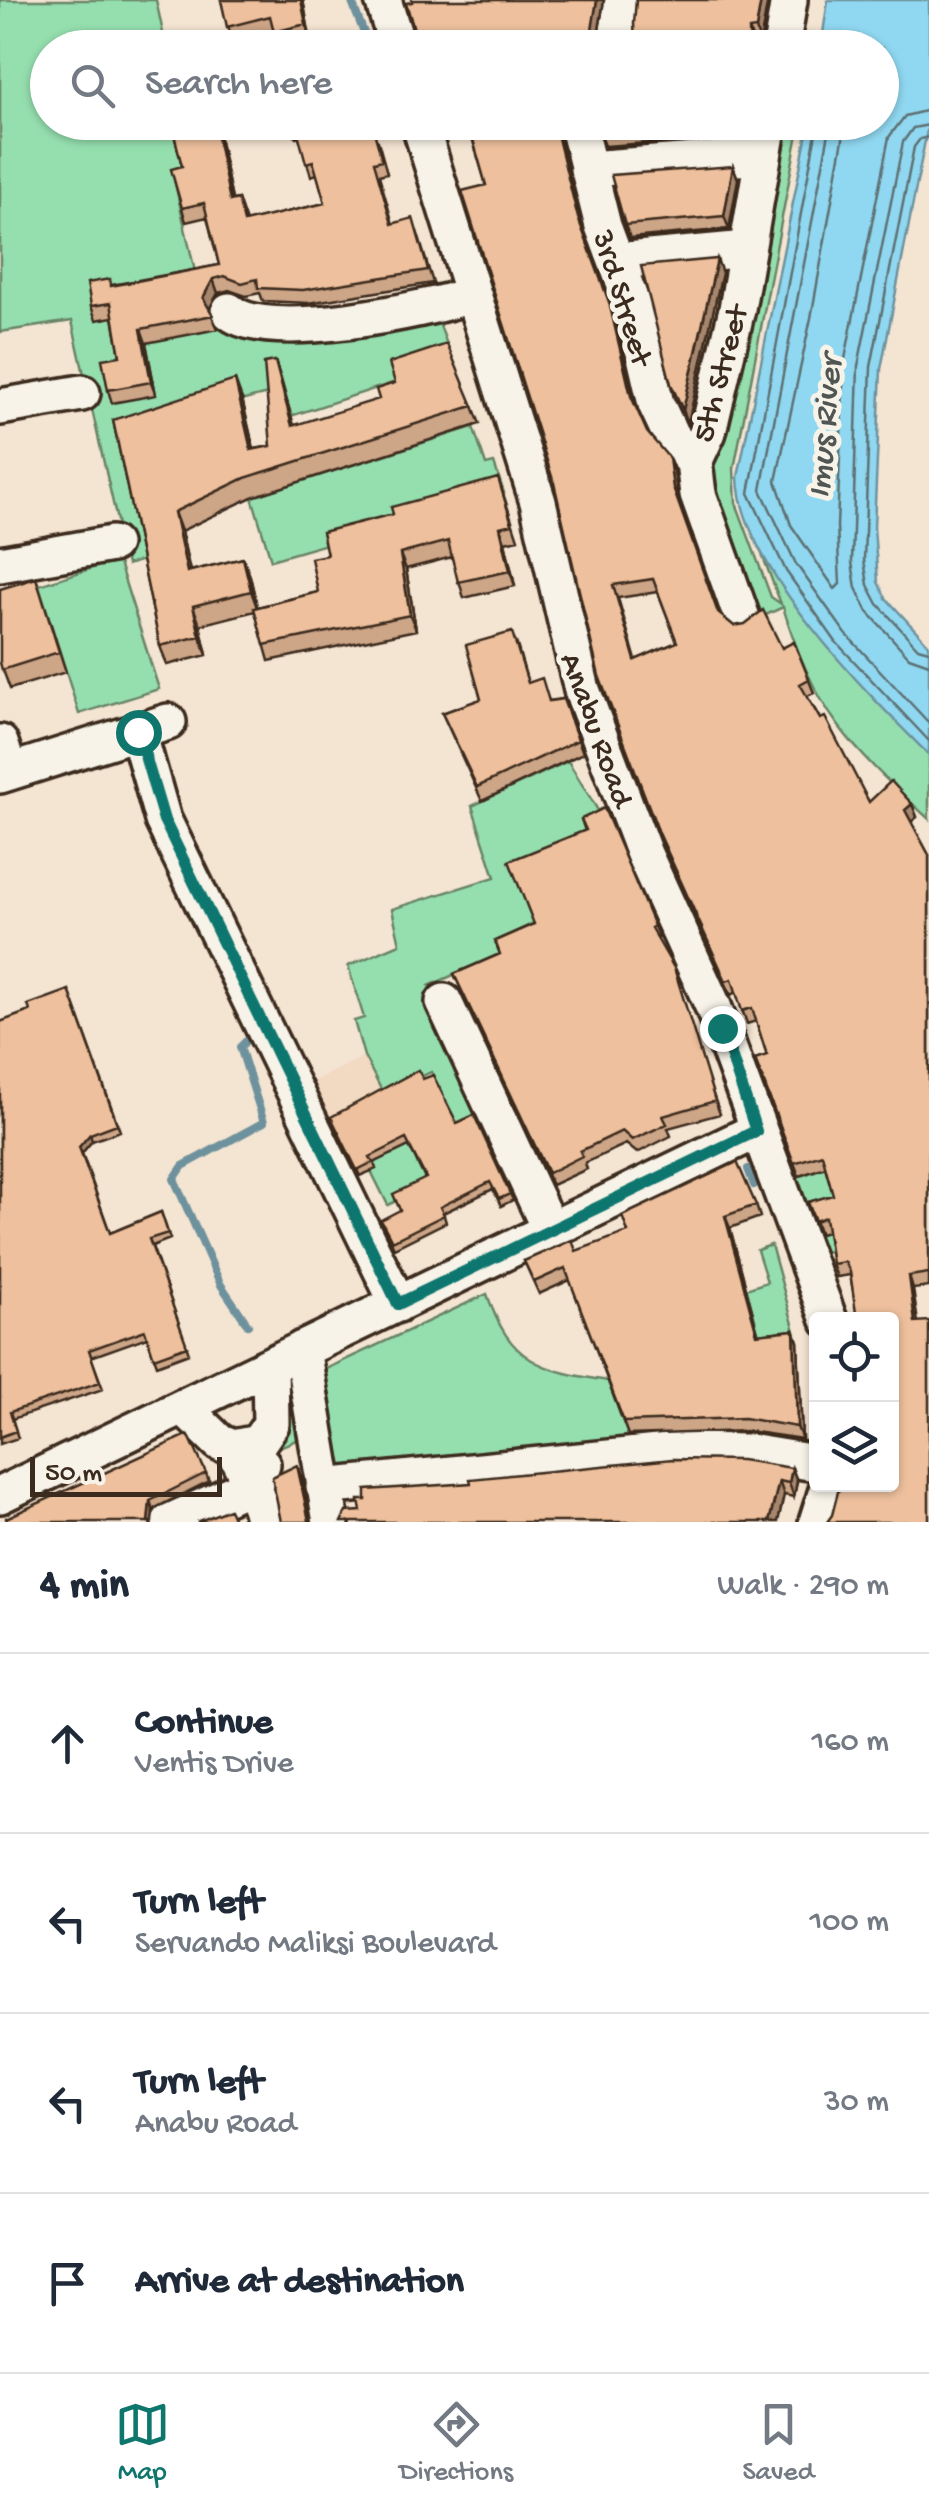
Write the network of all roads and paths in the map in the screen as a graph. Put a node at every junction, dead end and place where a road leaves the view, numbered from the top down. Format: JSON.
{"nodes":[{"id":1,"x":384,"y":0,"type":"edge"},
{"id":2,"x":622,"y":0,"type":"edge"},
{"id":3,"x":789,"y":0,"type":"edge"},
{"id":4,"x":393,"y":30,"type":"edge"},
{"id":5,"x":618,"y":30,"type":"edge"},
{"id":6,"x":784,"y":30,"type":"edge"},
{"id":7,"x":424,"y":140,"type":"edge"},
{"id":8,"x":581,"y":140,"type":"edge"},
{"id":9,"x":760,"y":140,"type":"edge"},
{"id":10,"x":766,"y":140,"type":"edge"},
{"id":11,"x":588,"y":168,"type":"junction"},
{"id":12,"x":747,"y":249,"type":"junction"},
{"id":13,"x":616,"y":261,"type":"junction"},
{"id":14,"x":471,"y":295,"type":"junction"},
{"id":15,"x":229,"y":311,"type":"dead end"},
{"id":16,"x":82,"y":393,"type":"dead end"},
{"id":17,"x":0,"y":407,"type":"edge"},
{"id":18,"x":694,"y":462,"type":"junction"},
{"id":19,"x":112,"y":544,"type":"dead end"},
{"id":20,"x":0,"y":564,"type":"edge"},
{"id":21,"x":742,"y":618,"type":"dead end"},
{"id":22,"x":3,"y":764,"type":"edge"},
{"id":23,"x":444,"y":1002,"type":"dead end"},
{"id":24,"x":756,"y":1131,"type":"junction"},
{"id":25,"x":550,"y":1230,"type":"junction"},
{"id":26,"x":398,"y":1304,"type":"junction"},
{"id":27,"x":826,"y":1312,"type":"edge"},
{"id":28,"x":302,"y":1350,"type":"junction"},
{"id":29,"x":270,"y":1365,"type":"junction"},
{"id":30,"x":183,"y":1407,"type":"junction"},
{"id":31,"x":243,"y":1447,"type":"junction"},
{"id":32,"x":809,"y":1462,"type":"edge"},
{"id":33,"x":255,"y":1482,"type":"junction"},
{"id":34,"x":324,"y":1487,"type":"junction"},
{"id":35,"x":826,"y":1492,"type":"edge"},
{"id":36,"x":0,"y":1495,"type":"edge"},
{"id":37,"x":170,"y":1522,"type":"edge"},
{"id":38,"x":264,"y":1522,"type":"edge"},
{"id":39,"x":331,"y":1522,"type":"edge"},
{"id":40,"x":817,"y":1522,"type":"edge"}],
"edges":[{"from":1,"to":4,"type":"street"},
{"from":2,"to":5,"type":"street"},
{"from":3,"to":6,"type":"street"},
{"from":7,"to":14,"type":"street","name":"Anabu Road"},
{"from":8,"to":11,"type":"street","name":"3rd Street"},
{"from":9,"to":11,"type":"street"},
{"from":10,"to":12,"type":"street","name":"5th Street"},
{"from":11,"to":13,"type":"street","name":"3rd Street"},
{"from":12,"to":13,"type":"street"},
{"from":12,"to":18,"type":"street","name":"5th Street"},
{"from":13,"to":18,"type":"street","name":"3rd Street"},
{"from":14,"to":15,"type":"street"},
{"from":14,"to":24,"type":"street","name":"Anabu Road"},
{"from":16,"to":17,"type":"street"},
{"from":18,"to":21,"type":"street","name":"5th Street"},
{"from":19,"to":20,"type":"street"},
{"from":22,"to":26,"type":"street"},
{"from":23,"to":25,"type":"street"},
{"from":24,"to":25,"type":"street"},
{"from":24,"to":27,"type":"street","name":"Anabu Road"},
{"from":25,"to":26,"type":"street"},
{"from":26,"to":28,"type":"street"},
{"from":28,"to":29,"type":"street"},
{"from":28,"to":34,"type":"street"},
{"from":29,"to":30,"type":"street"},
{"from":29,"to":31,"type":"street"},
{"from":30,"to":31,"type":"street"},
{"from":30,"to":36,"type":"street"},
{"from":31,"to":33,"type":"street"},
{"from":32,"to":34,"type":"street"},
{"from":33,"to":37,"type":"street"},
{"from":33,"to":38,"type":"street"},
{"from":34,"to":39,"type":"street"},
{"from":35,"to":40,"type":"street"}]}
